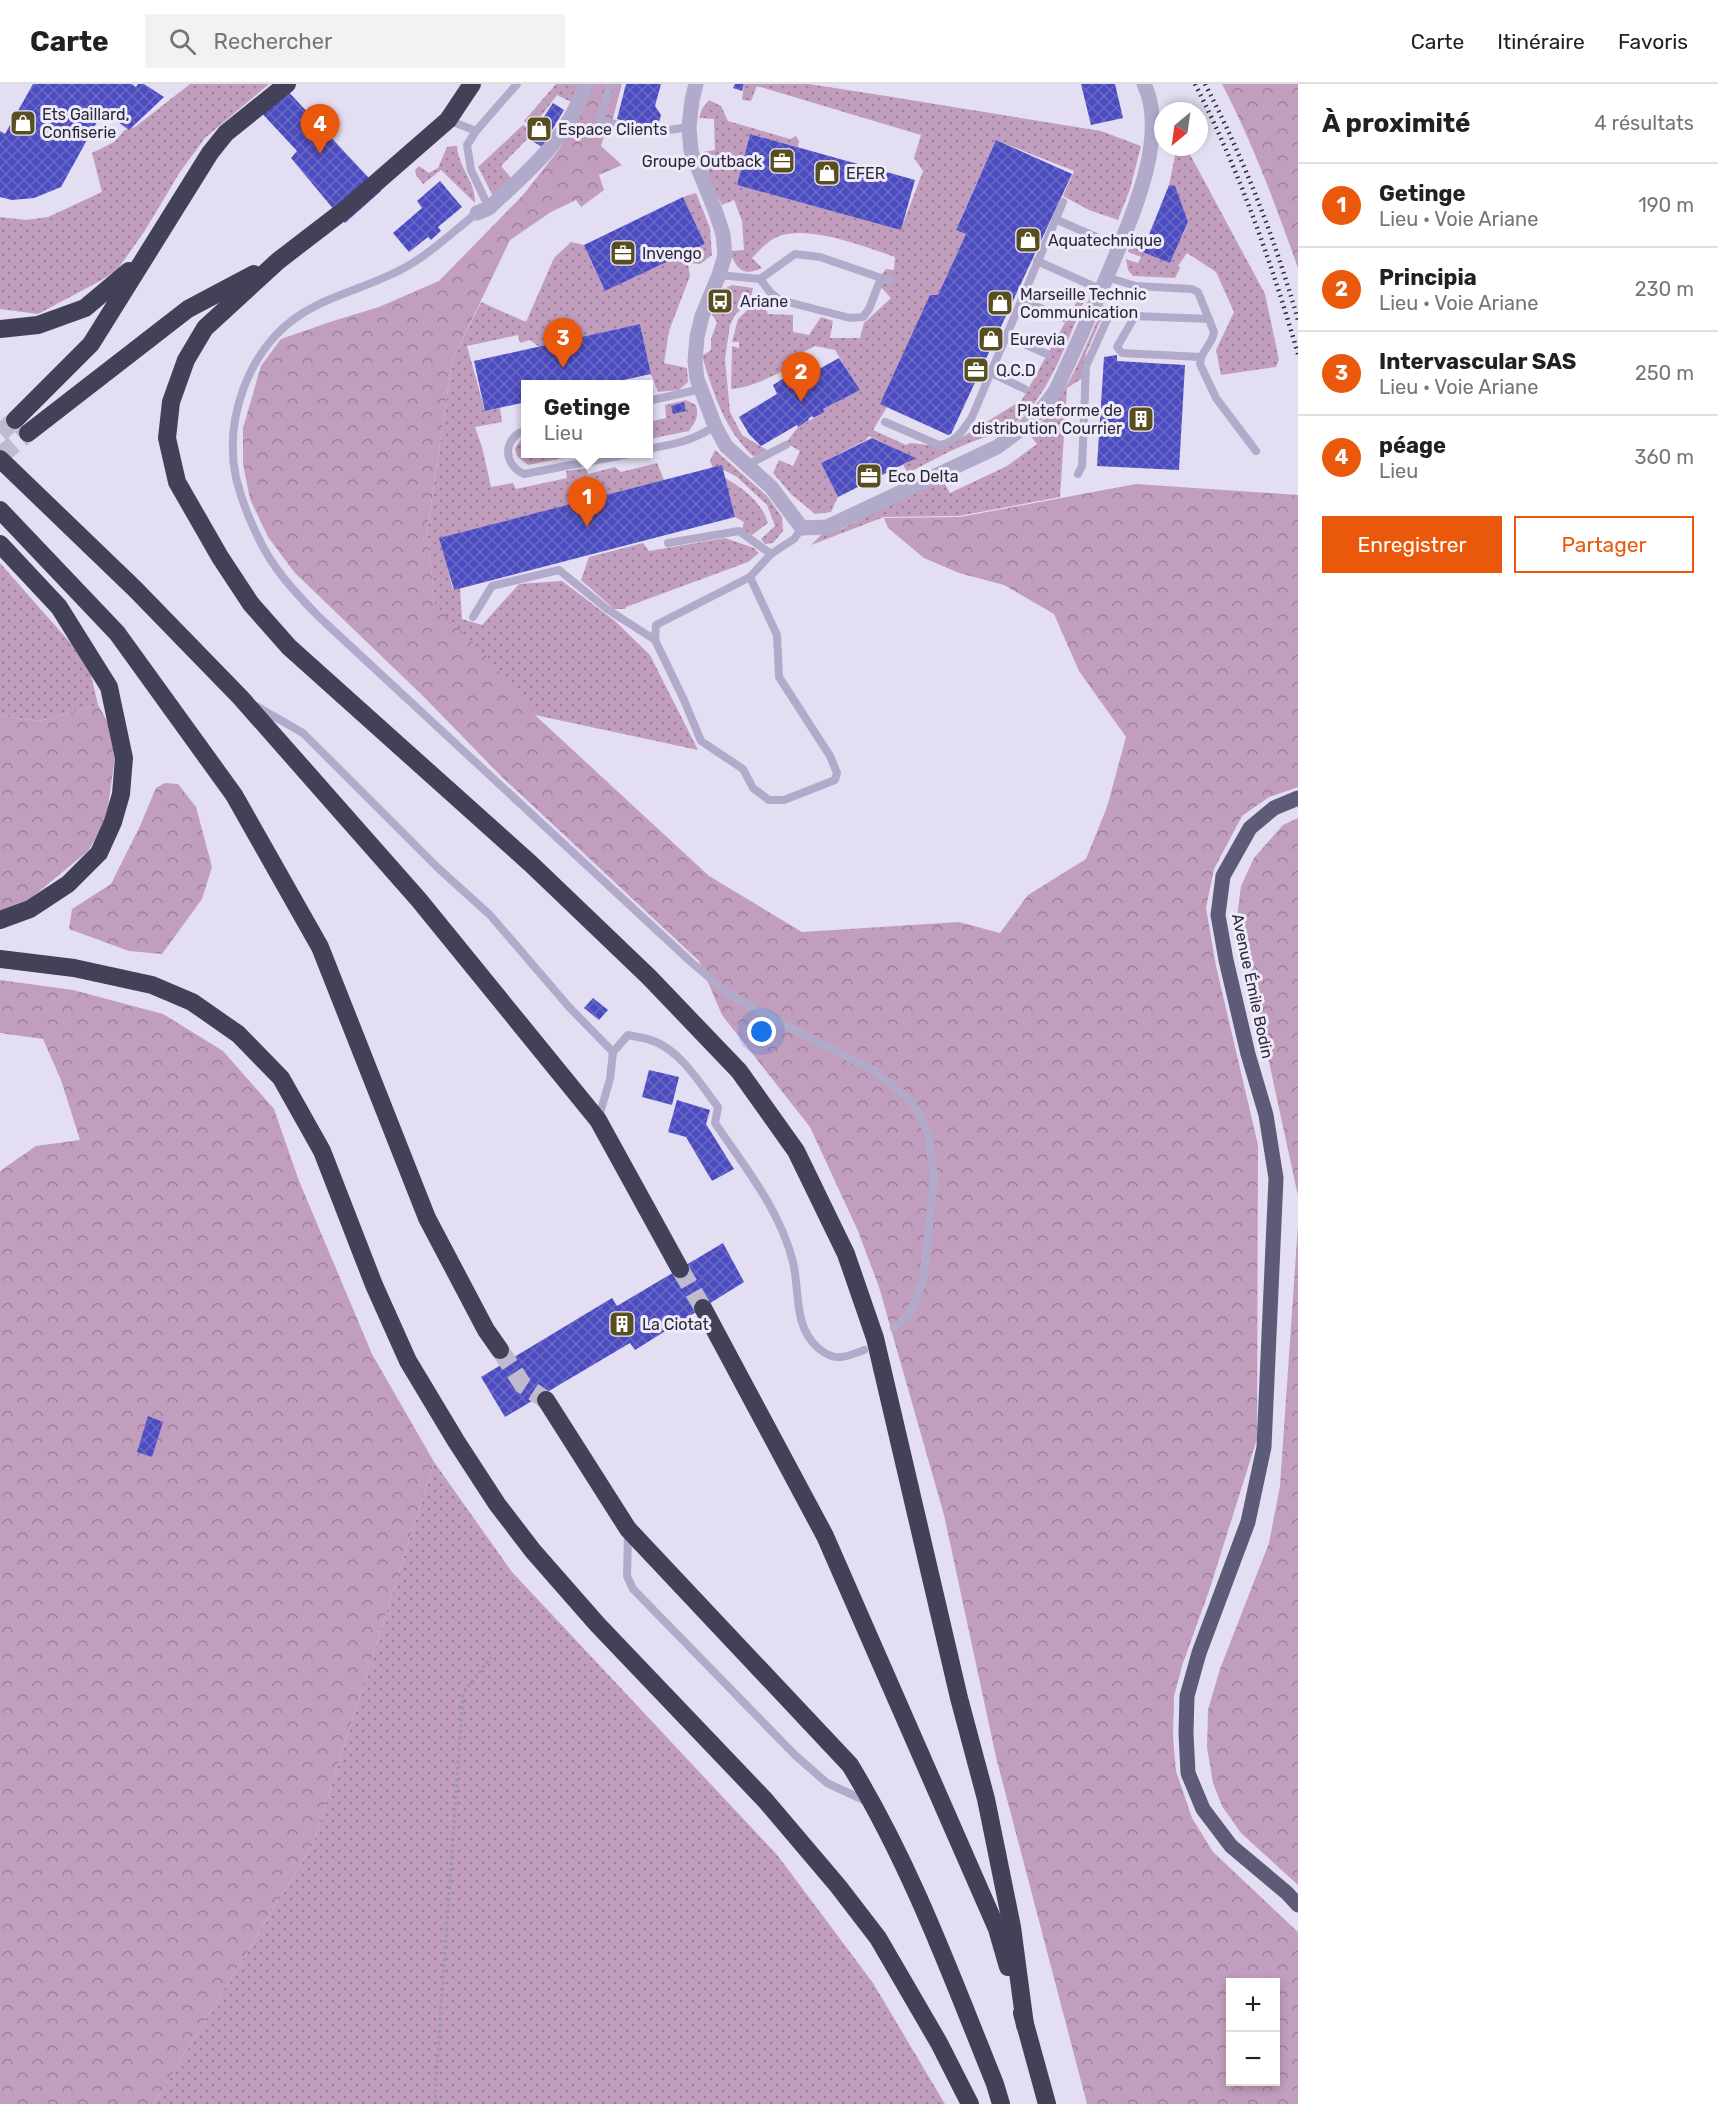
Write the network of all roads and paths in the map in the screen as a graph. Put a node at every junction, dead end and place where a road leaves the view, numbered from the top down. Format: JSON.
{"nodes":[{"id":1,"x":287,"y":84,"type":"edge"},
{"id":2,"x":472,"y":84,"type":"edge"},
{"id":3,"x":517,"y":84,"type":"edge"},
{"id":4,"x":585,"y":84,"type":"edge"},
{"id":5,"x":610,"y":84,"type":"edge"},
{"id":6,"x":696,"y":84,"type":"edge"},
{"id":7,"x":1144,"y":84,"type":"edge"},
{"id":8,"x":448,"y":120,"type":"junction"},
{"id":9,"x":689,"y":127,"type":"junction"},
{"id":10,"x":476,"y":131,"type":"junction"},
{"id":11,"x":1063,"y":202,"type":"dead end"},
{"id":12,"x":483,"y":211,"type":"junction"},
{"id":13,"x":1055,"y":219,"type":"junction"},
{"id":14,"x":152,"y":245,"type":"junction"},
{"id":15,"x":1119,"y":247,"type":"junction"},
{"id":16,"x":278,"y":261,"type":"junction"},
{"id":17,"x":1037,"y":261,"type":"junction"},
{"id":18,"x":719,"y":275,"type":"junction"},
{"id":19,"x":760,"y":279,"type":"junction"},
{"id":20,"x":1104,"y":284,"type":"junction"},
{"id":21,"x":1021,"y":300,"type":"junction"},
{"id":22,"x":1094,"y":306,"type":"junction"},
{"id":23,"x":1064,"y":318,"type":"dead end"},
{"id":24,"x":1209,"y":319,"type":"junction"},
{"id":25,"x":0,"y":329,"type":"edge"},
{"id":26,"x":1006,"y":336,"type":"junction"},
{"id":27,"x":1047,"y":354,"type":"dead end"},
{"id":28,"x":1201,"y":357,"type":"junction"},
{"id":29,"x":991,"y":373,"type":"junction"},
{"id":30,"x":701,"y":389,"type":"junction"},
{"id":31,"x":1025,"y":389,"type":"dead end"},
{"id":32,"x":653,"y":400,"type":"edge"},
{"id":33,"x":885,"y":422,"type":"dead end"},
{"id":34,"x":715,"y":426,"type":"junction"},
{"id":35,"x":521,"y":432,"type":"edge"},
{"id":36,"x":786,"y":445,"type":"dead end"},
{"id":37,"x":653,"y":448,"type":"edge"},
{"id":38,"x":1256,"y":451,"type":"dead end"},
{"id":39,"x":604,"y":458,"type":"edge"},
{"id":40,"x":0,"y":459,"type":"edge"},
{"id":41,"x":747,"y":465,"type":"junction"},
{"id":42,"x":1078,"y":474,"type":"dead end"},
{"id":43,"x":0,"y":510,"type":"edge"},
{"id":44,"x":802,"y":528,"type":"junction"},
{"id":45,"x":668,"y":543,"type":"dead end"},
{"id":46,"x":0,"y":544,"type":"edge"},
{"id":47,"x":771,"y":554,"type":"junction"},
{"id":48,"x":750,"y":577,"type":"junction"},
{"id":49,"x":473,"y":617,"type":"dead end"},
{"id":50,"x":655,"y":640,"type":"junction"},
{"id":51,"x":241,"y":698,"type":"junction"},
{"id":52,"x":1298,"y":798,"type":"edge"},
{"id":53,"x":0,"y":920,"type":"edge"},
{"id":54,"x":0,"y":959,"type":"edge"},
{"id":55,"x":613,"y":1052,"type":"junction"},
{"id":56,"x":598,"y":1120,"type":"junction"},
{"id":57,"x":680,"y":1269,"type":"tunnel mouth"},
{"id":58,"x":703,"y":1308,"type":"tunnel mouth"},
{"id":59,"x":894,"y":1328,"type":"dead end"},
{"id":60,"x":500,"y":1350,"type":"tunnel mouth"},
{"id":61,"x":864,"y":1350,"type":"dead end"},
{"id":62,"x":546,"y":1400,"type":"tunnel mouth"},
{"id":63,"x":628,"y":1529,"type":"junction"},
{"id":64,"x":491,"y":1657,"type":"dead end"},
{"id":65,"x":875,"y":1805,"type":"junction"},
{"id":66,"x":1298,"y":1905,"type":"edge"},
{"id":67,"x":1025,"y":2025,"type":"junction"},
{"id":68,"x":438,"y":2104,"type":"edge"},
{"id":69,"x":970,"y":2104,"type":"edge"},
{"id":70,"x":1001,"y":2104,"type":"edge"},
{"id":71,"x":1047,"y":2104,"type":"edge"}],
"edges":[{"from":1,"to":14,"type":"highway"},
{"from":2,"to":8,"type":"highway"},
{"from":3,"to":10,"type":"lane"},
{"from":4,"to":12,"type":"street"},
{"from":5,"to":9,"type":"lane"},
{"from":6,"to":9,"type":"street"},
{"from":7,"to":15,"type":"street"},
{"from":8,"to":10,"type":"lane"},
{"from":8,"to":16,"type":"highway"},
{"from":9,"to":18,"type":"street"},
{"from":10,"to":12,"type":"lane"},
{"from":11,"to":13,"type":"lane"},
{"from":12,"to":59,"type":"lane"},
{"from":13,"to":15,"type":"lane"},
{"from":13,"to":17,"type":"lane"},
{"from":14,"to":16,"type":"highway"},
{"from":14,"to":25,"type":"highway"},
{"from":15,"to":20,"type":"street"},
{"from":16,"to":67,"type":"highway"},
{"from":17,"to":20,"type":"lane"},
{"from":17,"to":21,"type":"lane"},
{"from":18,"to":19,"type":"lane"},
{"from":18,"to":30,"type":"street"},
{"from":19,"to":19,"type":"lane"},
{"from":20,"to":22,"type":"street"},
{"from":20,"to":24,"type":"lane"},
{"from":21,"to":23,"type":"lane"},
{"from":21,"to":26,"type":"lane"},
{"from":22,"to":42,"type":"lane"},
{"from":22,"to":44,"type":"street"},
{"from":24,"to":28,"type":"lane"},
{"from":24,"to":28,"type":"lane"},
{"from":26,"to":27,"type":"lane"},
{"from":26,"to":29,"type":"lane"},
{"from":28,"to":38,"type":"lane"},
{"from":29,"to":31,"type":"lane"},
{"from":29,"to":33,"type":"lane"},
{"from":30,"to":32,"type":"lane"},
{"from":30,"to":34,"type":"street"},
{"from":34,"to":37,"type":"lane"},
{"from":34,"to":41,"type":"street"},
{"from":35,"to":39,"type":"lane"},
{"from":36,"to":41,"type":"lane"},
{"from":40,"to":51,"type":"highway"},
{"from":41,"to":44,"type":"street"},
{"from":43,"to":60,"type":"highway"},
{"from":44,"to":47,"type":"lane"},
{"from":45,"to":47,"type":"lane"},
{"from":46,"to":53,"type":"highway"},
{"from":47,"to":48,"type":"lane"},
{"from":48,"to":50,"type":"lane"},
{"from":48,"to":50,"type":"lane"},
{"from":49,"to":50,"type":"lane"},
{"from":51,"to":55,"type":"lane"},
{"from":51,"to":56,"type":"highway"},
{"from":52,"to":66,"type":"main road","name":"Avenue Émile Bodin"},
{"from":54,"to":69,"type":"highway"},
{"from":55,"to":56,"type":"lane"},
{"from":55,"to":61,"type":"lane"},
{"from":56,"to":57,"type":"highway"},
{"from":58,"to":67,"type":"highway"},
{"from":62,"to":63,"type":"highway"},
{"from":63,"to":65,"type":"highway"},
{"from":63,"to":65,"type":"lane"},
{"from":64,"to":68,"type":"path"},
{"from":65,"to":70,"type":"highway"},
{"from":67,"to":71,"type":"highway"}]}
